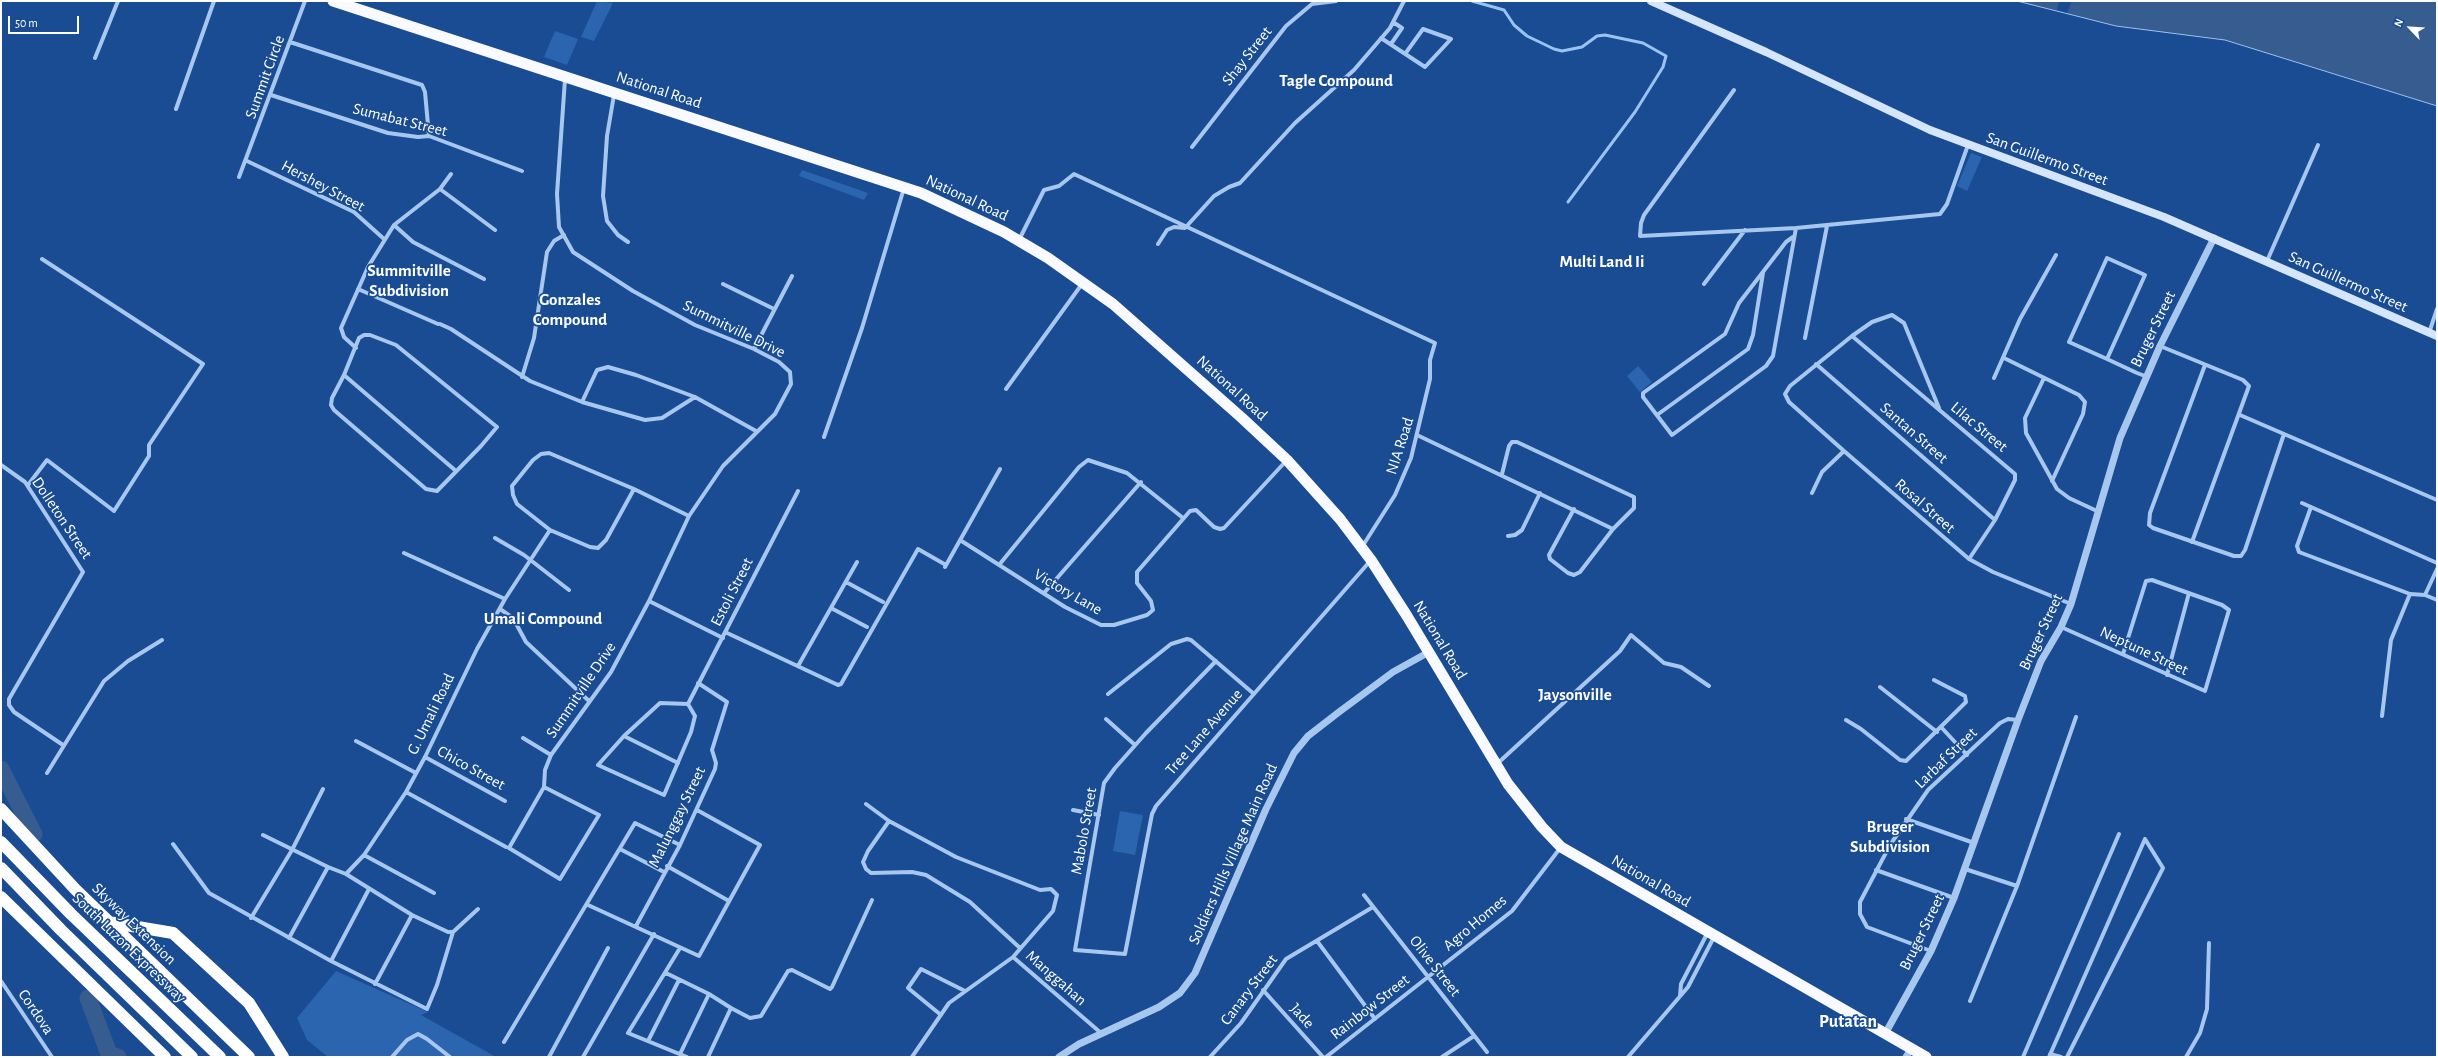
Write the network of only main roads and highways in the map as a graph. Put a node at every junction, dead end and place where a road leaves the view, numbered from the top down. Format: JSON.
{"nodes":[{"id":1,"x":333,"y":1,"type":"edge"},
{"id":2,"x":1651,"y":1,"type":"edge"},
{"id":3,"x":2433,"y":335,"type":"edge"},
{"id":4,"x":1,"y":809,"type":"edge"},
{"id":5,"x":1,"y":842,"type":"edge"},
{"id":6,"x":1,"y":868,"type":"edge"},
{"id":7,"x":1,"y":897,"type":"edge"},
{"id":8,"x":108,"y":922,"type":"junction"},
{"id":9,"x":1909,"y":1053,"type":"edge"},
{"id":10,"x":165,"y":1057,"type":"edge"},
{"id":11,"x":192,"y":1057,"type":"edge"},
{"id":12,"x":220,"y":1057,"type":"edge"},
{"id":13,"x":249,"y":1057,"type":"edge"},
{"id":14,"x":283,"y":1057,"type":"edge"},
{"id":15,"x":1926,"y":1057,"type":"edge"}],
"edges":[{"from":1,"to":9,"type":"highway","name":"National Road"},
{"from":2,"to":3,"type":"main road","name":"San Guillermo Street"},
{"from":4,"to":8,"type":"highway","name":"Skyway Extension"},
{"from":5,"to":12,"type":"highway","name":"South Luzon Expressway"},
{"from":6,"to":11,"type":"highway"},
{"from":7,"to":10,"type":"highway"},
{"from":8,"to":13,"type":"highway","name":"Skyway Extension"},
{"from":8,"to":14,"type":"highway"},
{"from":9,"to":15,"type":"highway","name":"National Road"}]}
